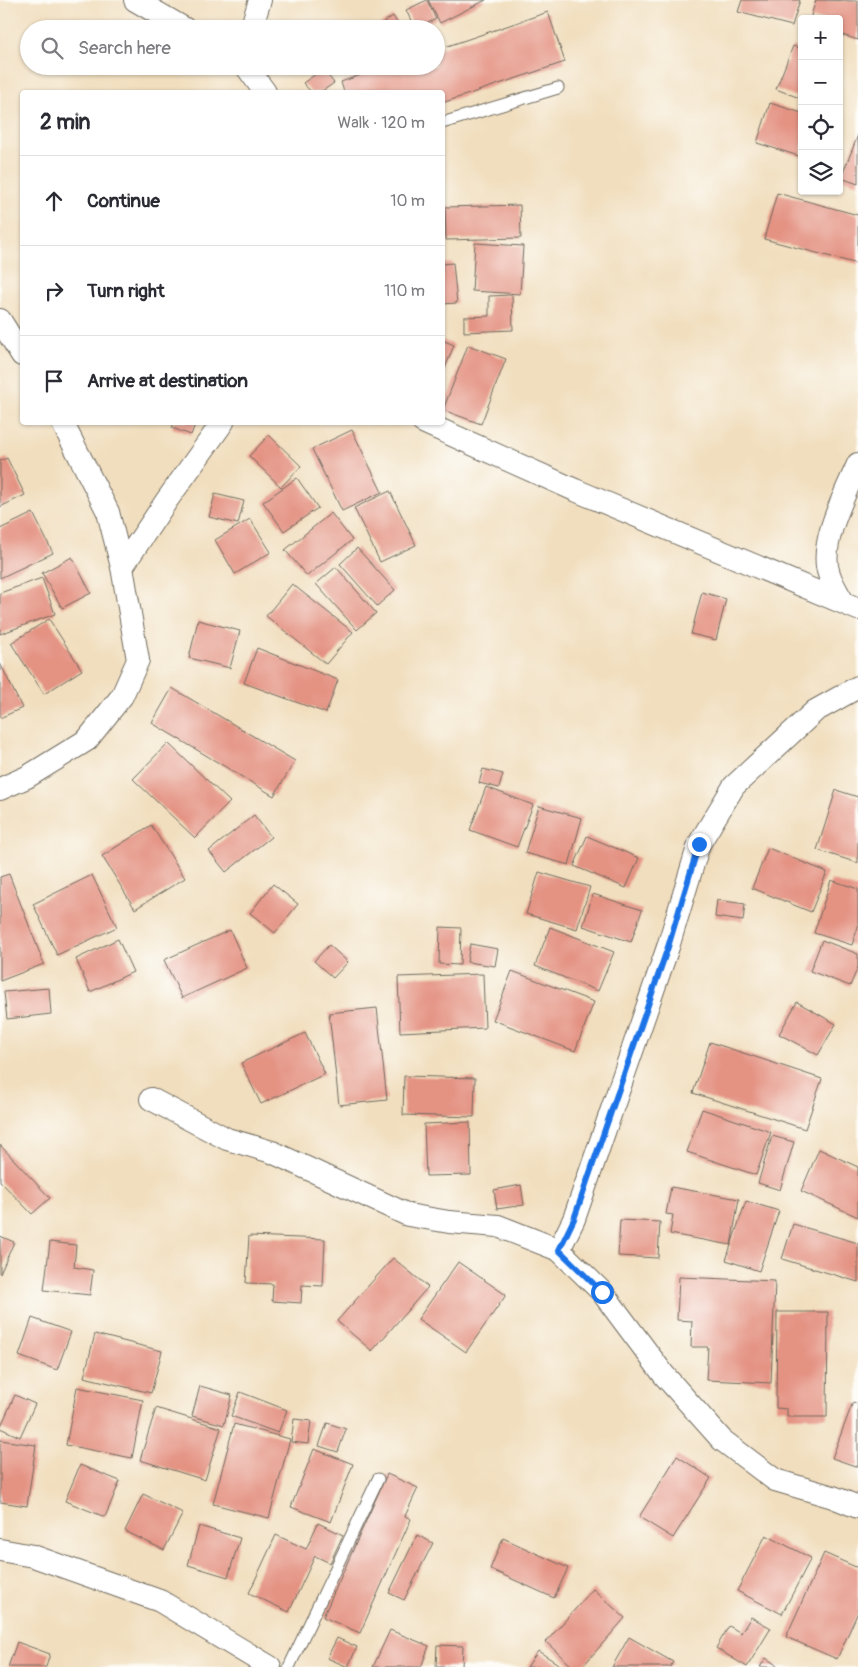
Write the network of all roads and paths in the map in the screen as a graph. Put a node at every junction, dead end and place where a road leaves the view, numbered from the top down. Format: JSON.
{"nodes":[{"id":1,"x":135,"y":0,"type":"edge"},
{"id":2,"x":260,"y":0,"type":"edge"},
{"id":3,"x":169,"y":20,"type":"edge"},
{"id":4,"x":254,"y":20,"type":"edge"},
{"id":5,"x":253,"y":75,"type":"edge"},
{"id":6,"x":558,"y":88,"type":"dead end"},
{"id":7,"x":264,"y":90,"type":"edge"},
{"id":8,"x":445,"y":122,"type":"edge"},
{"id":9,"x":0,"y":320,"type":"edge"},
{"id":10,"x":20,"y":352,"type":"edge"},
{"id":11,"x":64,"y":425,"type":"edge"},
{"id":12,"x":221,"y":425,"type":"edge"},
{"id":13,"x":430,"y":425,"type":"edge"},
{"id":14,"x":858,"y":464,"type":"edge"},
{"id":15,"x":122,"y":567,"type":"junction"},
{"id":16,"x":850,"y":605,"type":"edge"},
{"id":17,"x":858,"y":687,"type":"edge"},
{"id":18,"x":0,"y":789,"type":"edge"},
{"id":19,"x":151,"y":1099,"type":"dead end"},
{"id":20,"x":559,"y":1250,"type":"junction"},
{"id":21,"x":378,"y":1479,"type":"dead end"},
{"id":22,"x":858,"y":1507,"type":"edge"},
{"id":23,"x":0,"y":1550,"type":"edge"},
{"id":24,"x":270,"y":1667,"type":"edge"},
{"id":25,"x":289,"y":1667,"type":"edge"}],
"edges":[{"from":1,"to":3,"type":"street"},
{"from":2,"to":4,"type":"street"},
{"from":5,"to":7,"type":"street"},
{"from":6,"to":8,"type":"lane"},
{"from":9,"to":10,"type":"street"},
{"from":11,"to":15,"type":"street"},
{"from":12,"to":15,"type":"street"},
{"from":13,"to":16,"type":"street"},
{"from":14,"to":16,"type":"street"},
{"from":15,"to":18,"type":"street"},
{"from":17,"to":20,"type":"street"},
{"from":19,"to":20,"type":"street"},
{"from":20,"to":22,"type":"street"},
{"from":21,"to":25,"type":"lane"},
{"from":23,"to":24,"type":"street"}]}
